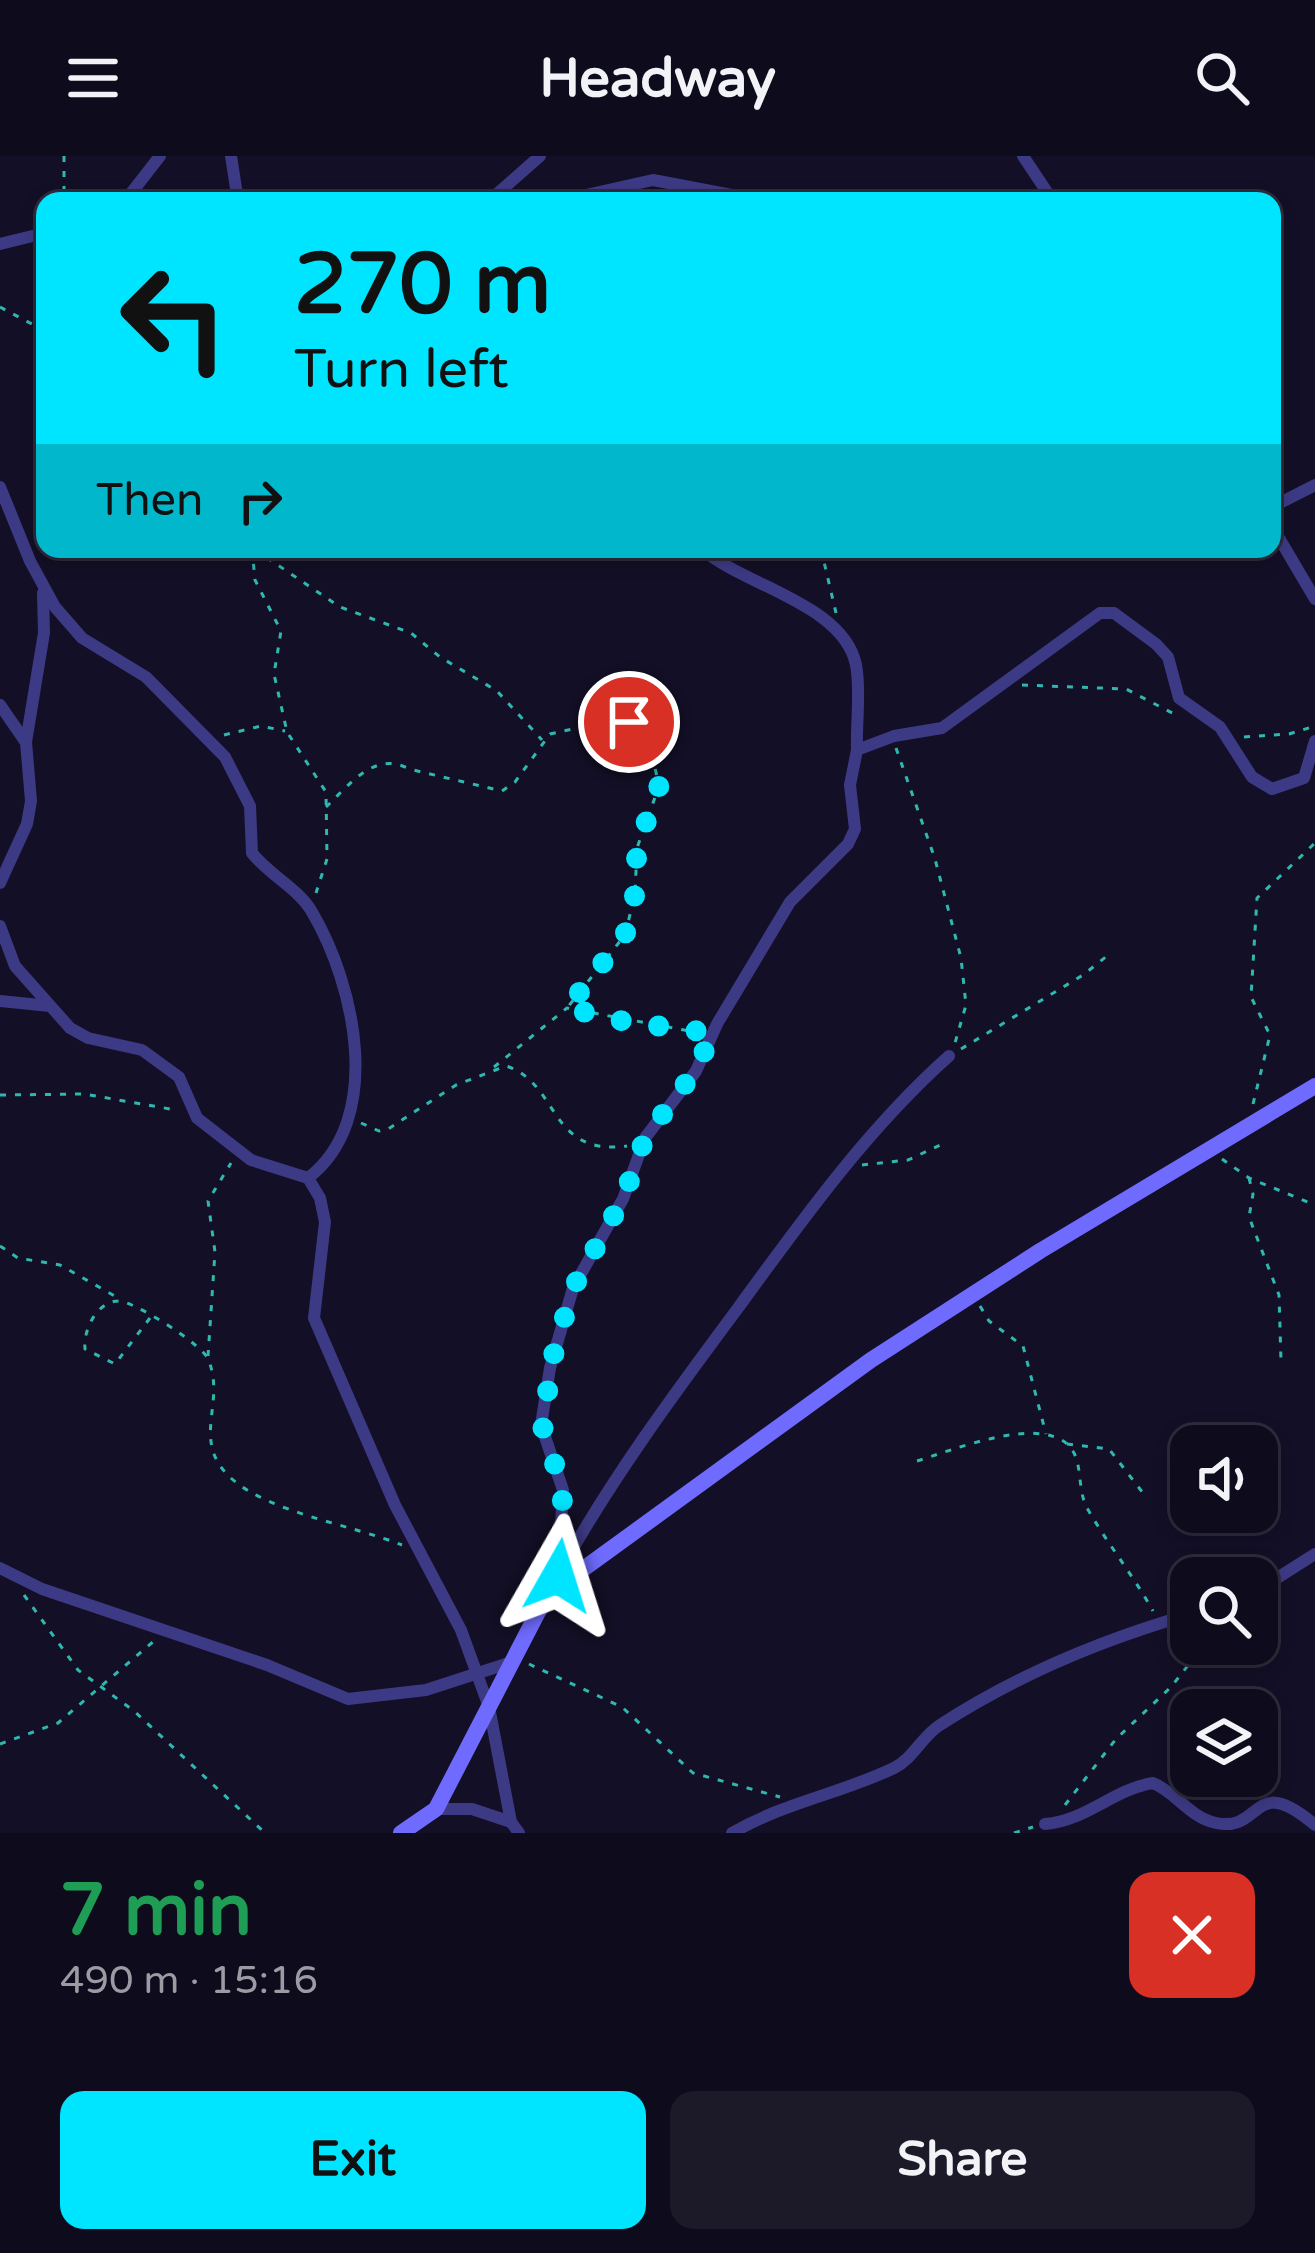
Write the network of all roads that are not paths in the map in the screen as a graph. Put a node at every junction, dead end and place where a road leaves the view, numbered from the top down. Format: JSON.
{"nodes":[{"id":1,"x":160,"y":156,"type":"edge"},
{"id":2,"x":231,"y":156,"type":"edge"},
{"id":3,"x":540,"y":156,"type":"edge"},
{"id":4,"x":1023,"y":156,"type":"edge"},
{"id":5,"x":132,"y":192,"type":"edge"},
{"id":6,"x":237,"y":192,"type":"edge"},
{"id":7,"x":499,"y":192,"type":"edge"},
{"id":8,"x":606,"y":192,"type":"edge"},
{"id":9,"x":721,"y":192,"type":"edge"},
{"id":10,"x":1047,"y":192,"type":"edge"},
{"id":11,"x":36,"y":235,"type":"edge"},
{"id":12,"x":0,"y":244,"type":"edge"},
{"id":13,"x":1315,"y":484,"type":"edge"},
{"id":14,"x":0,"y":487,"type":"edge"},
{"id":15,"x":1281,"y":502,"type":"edge"},
{"id":16,"x":1281,"y":541,"type":"edge"},
{"id":17,"x":718,"y":558,"type":"edge"},
{"id":18,"x":44,"y":586,"type":"junction"},
{"id":19,"x":1315,"y":599,"type":"edge"},
{"id":20,"x":0,"y":705,"type":"edge"},
{"id":21,"x":1315,"y":741,"type":"edge"},
{"id":22,"x":26,"y":742,"type":"junction"},
{"id":23,"x":857,"y":750,"type":"junction"},
{"id":24,"x":0,"y":883,"type":"edge"},
{"id":25,"x":0,"y":926,"type":"edge"},
{"id":26,"x":0,"y":972,"type":"edge"},
{"id":27,"x":26,"y":978,"type":"junction"},
{"id":28,"x":0,"y":1001,"type":"edge"},
{"id":29,"x":51,"y":1006,"type":"junction"},
{"id":30,"x":949,"y":1056,"type":"road end"},
{"id":31,"x":1315,"y":1086,"type":"edge"},
{"id":32,"x":308,"y":1178,"type":"junction"},
{"id":33,"x":1315,"y":1554,"type":"edge"},
{"id":34,"x":2,"y":1569,"type":"edge"},
{"id":35,"x":558,"y":1576,"type":"junction"},
{"id":36,"x":1278,"y":1578,"type":"edge"},
{"id":37,"x":551,"y":1597,"type":"junction"},
{"id":38,"x":1170,"y":1620,"type":"edge"},
{"id":39,"x":511,"y":1660,"type":"junction"},
{"id":40,"x":477,"y":1676,"type":"junction"},
{"id":41,"x":489,"y":1707,"type":"junction"},
{"id":42,"x":436,"y":1810,"type":"junction"},
{"id":43,"x":1045,"y":1824,"type":"road end"},
{"id":44,"x":1315,"y":1825,"type":"edge"},
{"id":45,"x":515,"y":1827,"type":"edge"},
{"id":46,"x":401,"y":1833,"type":"edge"},
{"id":47,"x":732,"y":1833,"type":"edge"}],
"edges":[{"from":1,"to":5,"type":"street"},
{"from":2,"to":6,"type":"street"},
{"from":3,"to":7,"type":"street"},
{"from":4,"to":10,"type":"street"},
{"from":8,"to":9,"type":"street"},
{"from":11,"to":12,"type":"street"},
{"from":13,"to":15,"type":"street"},
{"from":14,"to":18,"type":"street"},
{"from":16,"to":19,"type":"street"},
{"from":17,"to":23,"type":"street"},
{"from":18,"to":22,"type":"street"},
{"from":18,"to":32,"type":"street"},
{"from":20,"to":22,"type":"street"},
{"from":21,"to":23,"type":"street"},
{"from":22,"to":24,"type":"street"},
{"from":23,"to":35,"type":"street"},
{"from":25,"to":27,"type":"street"},
{"from":26,"to":27,"type":"street"},
{"from":27,"to":29,"type":"street"},
{"from":28,"to":29,"type":"street"},
{"from":29,"to":32,"type":"street"},
{"from":30,"to":35,"type":"street"},
{"from":31,"to":37,"type":"street"},
{"from":32,"to":40,"type":"street"},
{"from":33,"to":36,"type":"street"},
{"from":34,"to":40,"type":"street"},
{"from":35,"to":37,"type":"street"},
{"from":37,"to":39,"type":"street"},
{"from":38,"to":47,"type":"street"},
{"from":39,"to":40,"type":"street"},
{"from":39,"to":41,"type":"street"},
{"from":40,"to":41,"type":"street"},
{"from":41,"to":42,"type":"street"},
{"from":41,"to":45,"type":"street"},
{"from":42,"to":45,"type":"street"},
{"from":42,"to":46,"type":"street"},
{"from":43,"to":44,"type":"street"}]}
